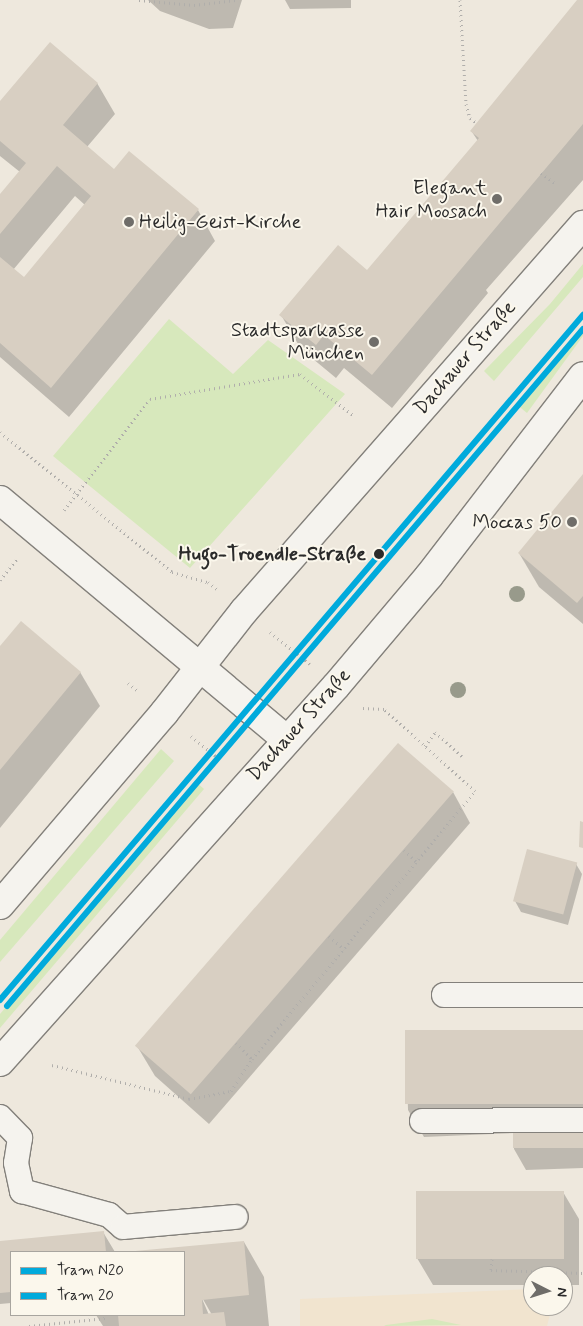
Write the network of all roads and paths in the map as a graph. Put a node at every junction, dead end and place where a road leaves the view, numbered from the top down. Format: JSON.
{"nodes":[{"id":1,"x":139,"y":0,"type":"edge"},
{"id":2,"x":236,"y":0,"type":"edge"},
{"id":3,"x":460,"y":0,"type":"edge"},
{"id":4,"x":477,"y":124,"type":"dead end"},
{"id":5,"x":542,"y":173,"type":"dead end"},
{"id":6,"x":555,"y":183,"type":"dead end"},
{"id":7,"x":583,"y":225,"type":"edge"},
{"id":8,"x":583,"y":376,"type":"edge"},
{"id":9,"x":354,"y":415,"type":"dead end"},
{"id":10,"x":0,"y":432,"type":"edge"},
{"id":11,"x":76,"y":495,"type":"junction"},
{"id":12,"x":0,"y":500,"type":"edge"},
{"id":13,"x":44,"y":536,"type":"junction"},
{"id":14,"x":244,"y":611,"type":"junction"},
{"id":15,"x":199,"y":668,"type":"junction"},
{"id":16,"x":128,"y":683,"type":"dead end"},
{"id":17,"x":336,"y":686,"type":"junction"},
{"id":18,"x":164,"y":713,"type":"junction"},
{"id":19,"x":287,"y":740,"type":"junction"},
{"id":20,"x":425,"y":746,"type":"junction"},
{"id":21,"x":464,"y":757,"type":"dead end"},
{"id":22,"x":248,"y":783,"type":"junction"},
{"id":23,"x":404,"y":850,"type":"dead end"},
{"id":24,"x":417,"y":862,"type":"junction"},
{"id":25,"x":0,"y":905,"type":"edge"},
{"id":26,"x":329,"y":936,"type":"dead end"},
{"id":27,"x":344,"y":949,"type":"junction"},
{"id":28,"x":444,"y":995,"type":"dead end"},
{"id":29,"x":583,"y":995,"type":"edge"},
{"id":30,"x":236,"y":1043,"type":"dead end"},
{"id":31,"x":252,"y":1059,"type":"junction"},
{"id":32,"x":0,"y":1062,"type":"edge"},
{"id":33,"x":52,"y":1065,"type":"dead end"},
{"id":34,"x":0,"y":1117,"type":"edge"},
{"id":35,"x":583,"y":1120,"type":"edge"},
{"id":36,"x":422,"y":1121,"type":"dead end"},
{"id":37,"x":236,"y":1217,"type":"dead end"},
{"id":38,"x":492,"y":1259,"type":"dead end"},
{"id":39,"x":583,"y":1272,"type":"edge"},
{"id":40,"x":106,"y":1318,"type":"dead end"},
{"id":41,"x":29,"y":1326,"type":"edge"}],
"edges":[{"from":1,"to":2,"type":"path"},
{"from":3,"to":4,"type":"path"},
{"from":5,"to":6,"type":"path"},
{"from":7,"to":14,"type":"main road","name":"Dachauer Straße"},
{"from":8,"to":17,"type":"main road","name":"Dachauer Straße"},
{"from":9,"to":11,"type":"path"},
{"from":10,"to":11,"type":"path"},
{"from":11,"to":13,"type":"path"},
{"from":11,"to":14,"type":"path"},
{"from":12,"to":13,"type":"main road"},
{"from":13,"to":15,"type":"main road"},
{"from":14,"to":15,"type":"main road","name":"Dachauer Straße"},
{"from":14,"to":17,"type":"path"},
{"from":15,"to":18,"type":"main road","name":"Dachauer Straße"},
{"from":15,"to":19,"type":"main road"},
{"from":16,"to":18,"type":"path"},
{"from":17,"to":19,"type":"main road","name":"Dachauer Straße"},
{"from":17,"to":20,"type":"path"},
{"from":18,"to":22,"type":"path"},
{"from":18,"to":25,"type":"main road","name":"Dachauer Straße"},
{"from":19,"to":22,"type":"main road","name":"Dachauer Straße"},
{"from":20,"to":21,"type":"path"},
{"from":20,"to":24,"type":"path"},
{"from":22,"to":32,"type":"main road","name":"Dachauer Straße"},
{"from":23,"to":24,"type":"path"},
{"from":24,"to":27,"type":"path"},
{"from":26,"to":27,"type":"path"},
{"from":27,"to":31,"type":"path"},
{"from":28,"to":29,"type":"lane"},
{"from":30,"to":31,"type":"path"},
{"from":31,"to":33,"type":"path"},
{"from":34,"to":37,"type":"lane"},
{"from":35,"to":36,"type":"lane"},
{"from":38,"to":39,"type":"path"},
{"from":40,"to":41,"type":"path"}]}
